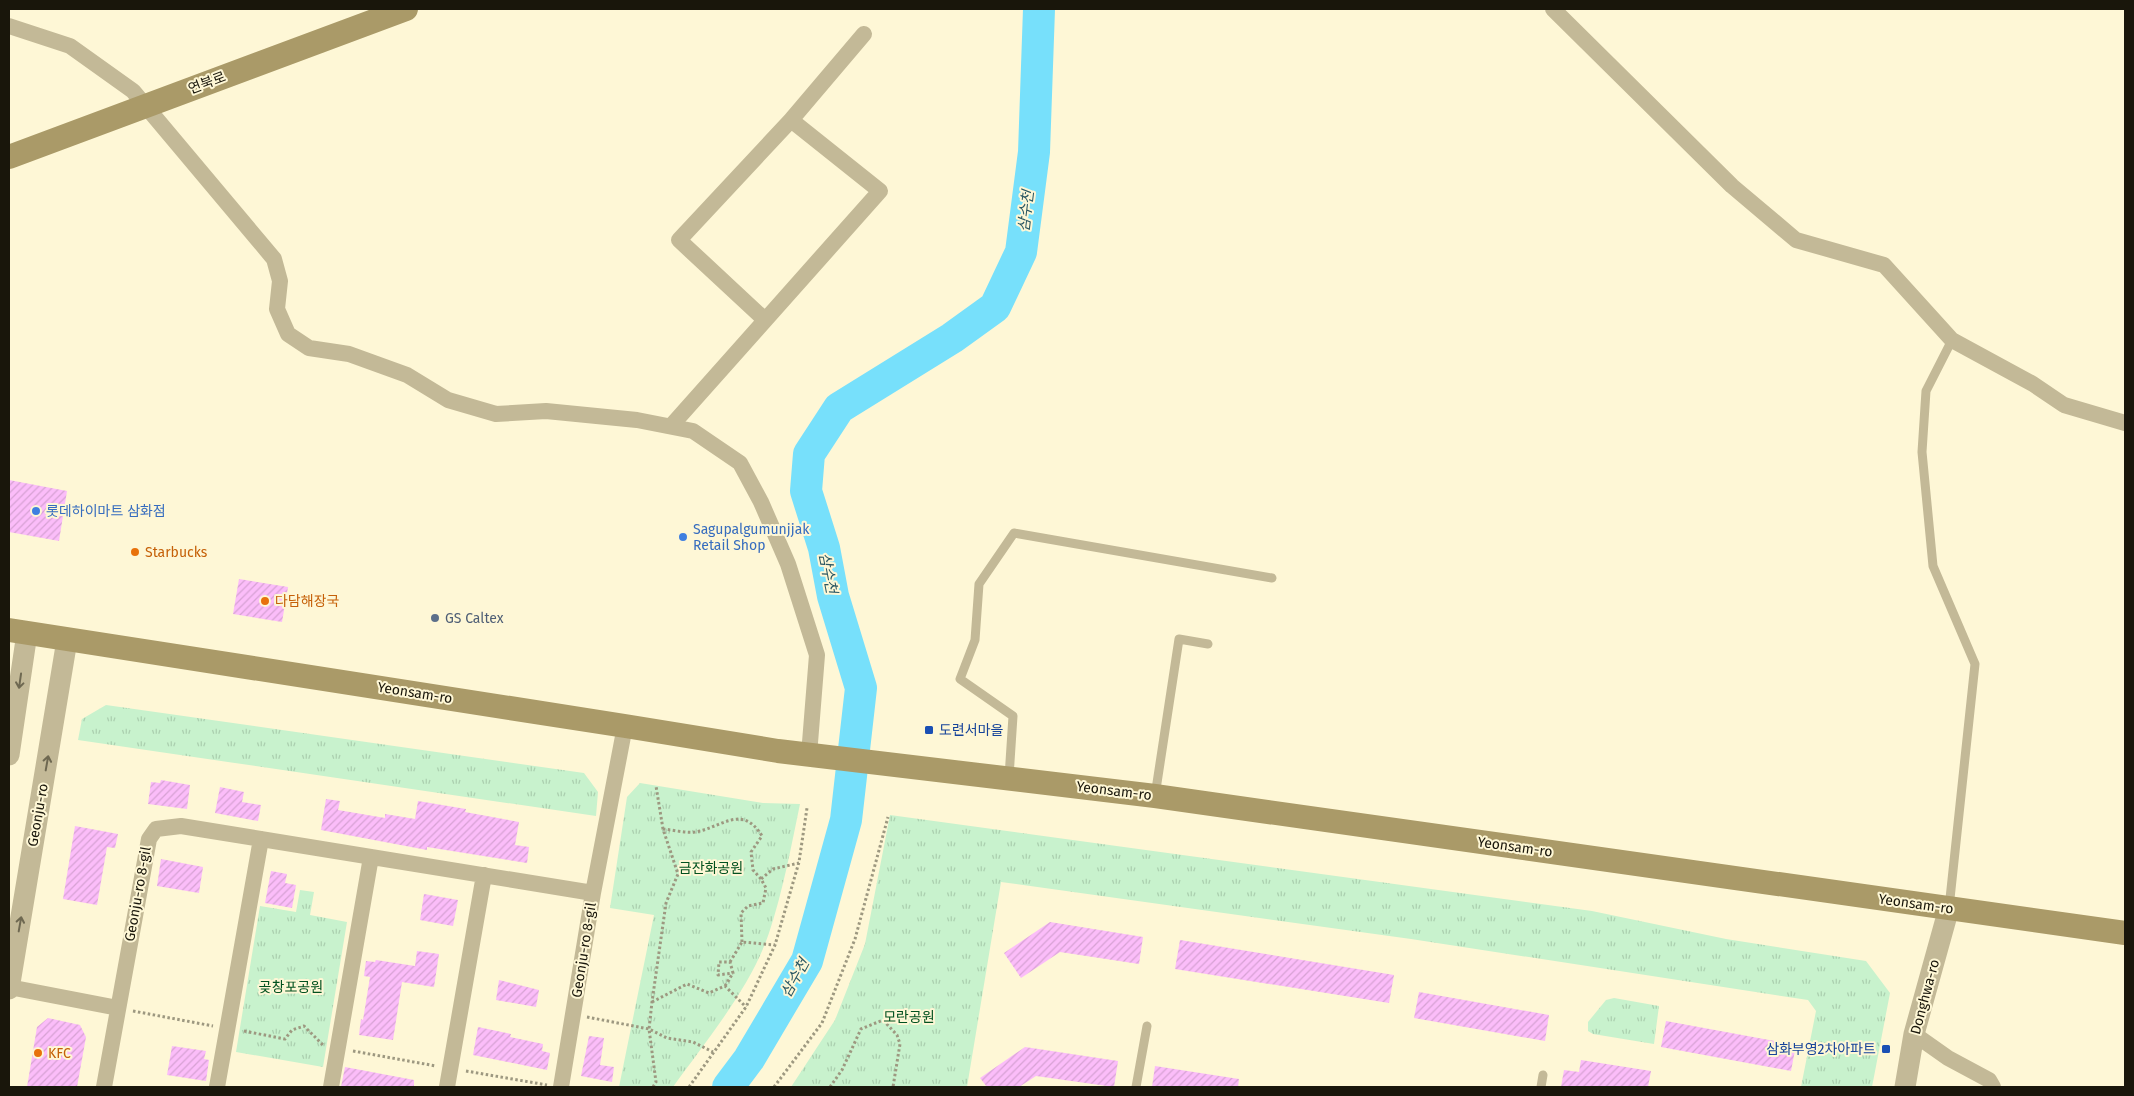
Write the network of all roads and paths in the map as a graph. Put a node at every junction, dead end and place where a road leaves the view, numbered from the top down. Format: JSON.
{"nodes":[{"id":1,"x":406,"y":9,"type":"edge"},
{"id":2,"x":1553,"y":9,"type":"edge"},
{"id":3,"x":9,"y":26,"type":"edge"},
{"id":4,"x":864,"y":34,"type":"dead end"},
{"id":5,"x":146,"y":106,"type":"junction"},
{"id":6,"x":791,"y":120,"type":"junction"},
{"id":7,"x":9,"y":157,"type":"edge"},
{"id":8,"x":765,"y":320,"type":"junction"},
{"id":9,"x":1952,"y":340,"type":"junction"},
{"id":10,"x":2125,"y":423,"type":"edge"},
{"id":11,"x":671,"y":426,"type":"junction"},
{"id":12,"x":1272,"y":578,"type":"dead end"},
{"id":13,"x":18,"y":632,"type":"edge"},
{"id":14,"x":67,"y":640,"type":"junction"},
{"id":15,"x":1208,"y":644,"type":"dead end"},
{"id":16,"x":625,"y":726,"type":"junction"},
{"id":17,"x":9,"y":755,"type":"edge"},
{"id":18,"x":815,"y":756,"type":"junction"},
{"id":19,"x":1008,"y":779,"type":"junction"},
{"id":20,"x":656,"y":786,"type":"dead end"},
{"id":21,"x":1155,"y":796,"type":"junction"},
{"id":22,"x":807,"y":808,"type":"dead end"},
{"id":23,"x":888,"y":817,"type":"dead end"},
{"id":24,"x":663,"y":829,"type":"junction"},
{"id":25,"x":261,"y":839,"type":"junction"},
{"id":26,"x":371,"y":857,"type":"junction"},
{"id":27,"x":799,"y":862,"type":"junction"},
{"id":28,"x":484,"y":875,"type":"junction"},
{"id":29,"x":761,"y":879,"type":"junction"},
{"id":30,"x":594,"y":893,"type":"junction"},
{"id":31,"x":1949,"y":908,"type":"junction"},
{"id":32,"x":2125,"y":933,"type":"edge"},
{"id":33,"x":742,"y":942,"type":"junction"},
{"id":34,"x":775,"y":945,"type":"junction"},
{"id":35,"x":730,"y":962,"type":"junction"},
{"id":36,"x":733,"y":973,"type":"junction"},
{"id":37,"x":725,"y":986,"type":"junction"},
{"id":38,"x":9,"y":988,"type":"edge"},
{"id":39,"x":652,"y":1002,"type":"junction"},
{"id":40,"x":746,"y":1007,"type":"junction"},
{"id":41,"x":118,"y":1008,"type":"junction"},
{"id":42,"x":574,"y":1014,"type":"junction"},
{"id":43,"x":1146,"y":1026,"type":"dead end"},
{"id":44,"x":649,"y":1030,"type":"junction"},
{"id":45,"x":1914,"y":1034,"type":"junction"},
{"id":46,"x":713,"y":1052,"type":"junction"},
{"id":47,"x":1542,"y":1075,"type":"dead end"},
{"id":48,"x":104,"y":1087,"type":"edge"},
{"id":49,"x":217,"y":1087,"type":"edge"},
{"id":50,"x":331,"y":1087,"type":"edge"},
{"id":51,"x":447,"y":1087,"type":"edge"},
{"id":52,"x":561,"y":1087,"type":"edge"},
{"id":53,"x":653,"y":1087,"type":"edge"},
{"id":54,"x":688,"y":1087,"type":"edge"},
{"id":55,"x":774,"y":1087,"type":"edge"},
{"id":56,"x":830,"y":1087,"type":"edge"},
{"id":57,"x":893,"y":1087,"type":"edge"},
{"id":58,"x":1136,"y":1087,"type":"edge"},
{"id":59,"x":1541,"y":1087,"type":"edge"},
{"id":60,"x":1905,"y":1087,"type":"edge"},
{"id":61,"x":1993,"y":1087,"type":"edge"}],
"edges":[{"from":1,"to":5,"type":"main road","name":"연북로"},
{"from":2,"to":9,"type":"street"},
{"from":3,"to":5,"type":"street"},
{"from":4,"to":6,"type":"street"},
{"from":5,"to":7,"type":"main road","name":"연북로"},
{"from":5,"to":11,"type":"street"},
{"from":6,"to":8,"type":"street"},
{"from":6,"to":8,"type":"street"},
{"from":8,"to":11,"type":"street"},
{"from":9,"to":10,"type":"street"},
{"from":9,"to":31,"type":"lane"},
{"from":11,"to":18,"type":"street"},
{"from":12,"to":19,"type":"lane"},
{"from":13,"to":14,"type":"main road","name":"Yeonsam-ro"},
{"from":13,"to":17,"type":"street","one_way":true},
{"from":14,"to":16,"type":"main road","name":"Yeonsam-ro"},
{"from":38,"to":14,"type":"street","name":"Geonju-ro","one_way":true},
{"from":15,"to":21,"type":"lane"},
{"from":16,"to":18,"type":"main road","name":"Yeonsam-ro"},
{"from":16,"to":30,"type":"street"},
{"from":18,"to":19,"type":"main road","name":"Yeonsam-ro"},
{"from":19,"to":21,"type":"main road","name":"Yeonsam-ro"},
{"from":20,"to":24,"type":"path"},
{"from":21,"to":31,"type":"main road","name":"Yeonsam-ro"},
{"from":22,"to":27,"type":"path"},
{"from":23,"to":55,"type":"path"},
{"from":24,"to":29,"type":"path"},
{"from":24,"to":39,"type":"path"},
{"from":25,"to":26,"type":"street","name":"Geonju-ro 8-gil"},
{"from":25,"to":41,"type":"street","name":"Geonju-ro 8-gil"},
{"from":25,"to":49,"type":"street"},
{"from":26,"to":28,"type":"street","name":"Geonju-ro 8-gil"},
{"from":26,"to":50,"type":"street"},
{"from":27,"to":29,"type":"path"},
{"from":27,"to":34,"type":"path"},
{"from":28,"to":30,"type":"street","name":"Geonju-ro 8-gil"},
{"from":28,"to":51,"type":"street"},
{"from":29,"to":33,"type":"path"},
{"from":30,"to":42,"type":"street","name":"Geonju-ro 8-gil"},
{"from":31,"to":32,"type":"main road","name":"Yeonsam-ro"},
{"from":31,"to":45,"type":"street","name":"Donghwa-ro"},
{"from":33,"to":34,"type":"path"},
{"from":33,"to":35,"type":"path"},
{"from":34,"to":40,"type":"path"},
{"from":35,"to":36,"type":"path"},
{"from":35,"to":36,"type":"path"},
{"from":36,"to":37,"type":"path"},
{"from":37,"to":39,"type":"path"},
{"from":37,"to":40,"type":"path"},
{"from":38,"to":41,"type":"street"},
{"from":39,"to":44,"type":"path"},
{"from":40,"to":46,"type":"path"},
{"from":41,"to":48,"type":"street","name":"Geonju-ro 8-gil"},
{"from":42,"to":44,"type":"path"},
{"from":42,"to":52,"type":"street","name":"Geonju-ro 8-gil"},
{"from":43,"to":58,"type":"lane"},
{"from":44,"to":46,"type":"path"},
{"from":44,"to":53,"type":"path"},
{"from":45,"to":60,"type":"street","name":"Donghwa-ro"},
{"from":45,"to":61,"type":"street"},
{"from":46,"to":54,"type":"path"},
{"from":47,"to":59,"type":"lane"},
{"from":56,"to":57,"type":"path"}]}
